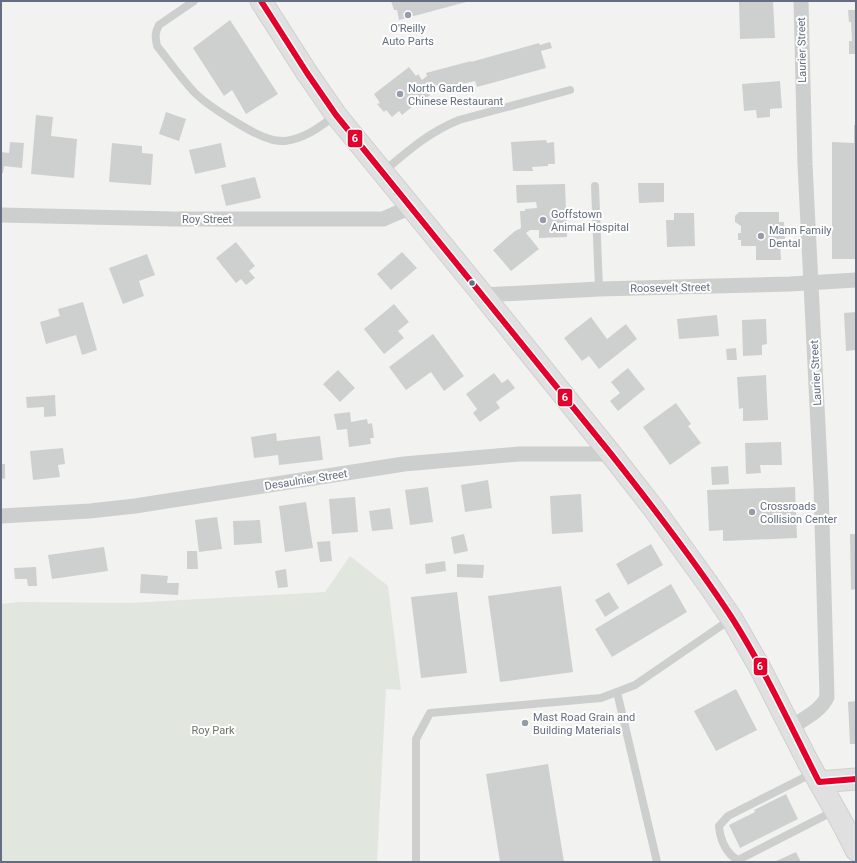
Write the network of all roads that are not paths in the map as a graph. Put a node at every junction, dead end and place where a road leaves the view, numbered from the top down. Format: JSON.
{"nodes":[{"id":1,"x":194,"y":1,"type":"edge"},
{"id":2,"x":261,"y":1,"type":"edge"},
{"id":3,"x":801,"y":1,"type":"edge"},
{"id":4,"x":570,"y":90,"type":"dead end"},
{"id":5,"x":336,"y":115,"type":"junction"},
{"id":6,"x":383,"y":173,"type":"junction"},
{"id":7,"x":595,"y":186,"type":"dead end"},
{"id":8,"x":411,"y":207,"type":"junction"},
{"id":9,"x":1,"y":215,"type":"edge"},
{"id":10,"x":856,"y":280,"type":"edge"},
{"id":11,"x":811,"y":283,"type":"junction"},
{"id":12,"x":599,"y":289,"type":"junction"},
{"id":13,"x":483,"y":295,"type":"junction"},
{"id":14,"x":611,"y":454,"type":"junction"},
{"id":15,"x":1,"y":516,"type":"edge"},
{"id":16,"x":732,"y":619,"type":"junction"},
{"id":17,"x":617,"y":692,"type":"junction"},
{"id":18,"x":790,"y":728,"type":"junction"},
{"id":19,"x":816,"y":777,"type":"junction"},
{"id":20,"x":856,"y":779,"type":"edge"},
{"id":21,"x":835,"y":810,"type":"junction"},
{"id":22,"x":856,"y":850,"type":"edge"},
{"id":23,"x":416,"y":862,"type":"edge"},
{"id":24,"x":657,"y":862,"type":"edge"}],
"edges":[{"from":1,"to":5,"type":"lane"},
{"from":2,"to":5,"type":"main road"},
{"from":3,"to":11,"type":"street","name":"Laurier Street"},
{"from":4,"to":6,"type":"lane"},
{"from":5,"to":6,"type":"main road"},
{"from":6,"to":8,"type":"main road"},
{"from":7,"to":12,"type":"lane"},
{"from":8,"to":9,"type":"street","name":"Roy Street"},
{"from":8,"to":13,"type":"main road"},
{"from":10,"to":11,"type":"street","name":"Roosevelt Street"},
{"from":11,"to":12,"type":"street","name":"Roosevelt Street"},
{"from":11,"to":18,"type":"street","name":"Laurier Street"},
{"from":12,"to":13,"type":"street","name":"Roosevelt Street"},
{"from":13,"to":14,"type":"main road"},
{"from":14,"to":15,"type":"street","name":"Desaulnier Street"},
{"from":14,"to":16,"type":"main road"},
{"from":16,"to":17,"type":"lane"},
{"from":16,"to":18,"type":"main road"},
{"from":17,"to":23,"type":"lane"},
{"from":17,"to":24,"type":"lane"},
{"from":18,"to":19,"type":"main road"},
{"from":19,"to":20,"type":"main road"},
{"from":19,"to":21,"type":"main road"},
{"from":19,"to":21,"type":"lane"},
{"from":21,"to":22,"type":"main road"}]}
